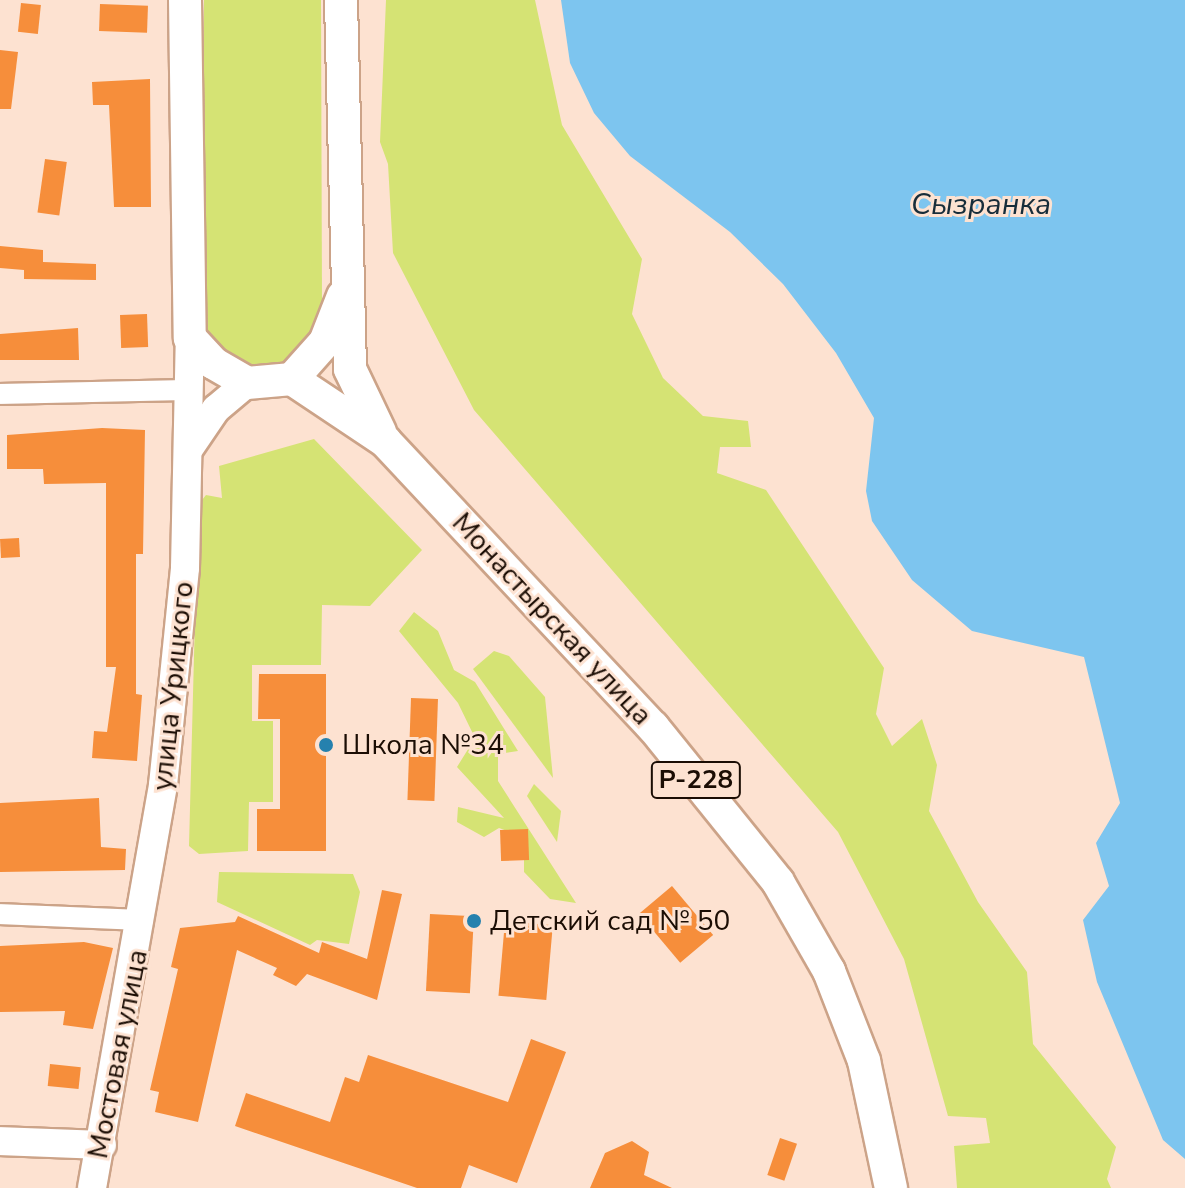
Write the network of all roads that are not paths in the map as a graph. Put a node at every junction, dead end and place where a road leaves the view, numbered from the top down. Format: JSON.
{"nodes":[{"id":1,"x":185,"y":0,"type":"edge"},
{"id":2,"x":341,"y":0,"type":"edge"},
{"id":3,"x":343,"y":296,"type":"junction"},
{"id":4,"x":190,"y":338,"type":"junction"},
{"id":5,"x":292,"y":379,"type":"junction"},
{"id":6,"x":247,"y":383,"type":"junction"},
{"id":7,"x":188,"y":390,"type":"junction"},
{"id":8,"x":0,"y":394,"type":"edge"},
{"id":9,"x":385,"y":441,"type":"junction"},
{"id":10,"x":187,"y":451,"type":"junction"},
{"id":11,"x":0,"y":914,"type":"edge"},
{"id":12,"x":143,"y":920,"type":"junction"},
{"id":13,"x":0,"y":1141,"type":"edge"},
{"id":14,"x":102,"y":1145,"type":"junction"},
{"id":15,"x":92,"y":1188,"type":"edge"},
{"id":16,"x":891,"y":1188,"type":"edge"}],
"edges":[{"from":1,"to":4,"type":"main road"},
{"from":2,"to":3,"type":"main road"},
{"from":3,"to":5,"type":"main road"},
{"from":3,"to":9,"type":"main road","number":"Р-228"},
{"from":4,"to":6,"type":"main road"},
{"from":4,"to":7,"type":"main road","name":"улица Урицкого"},
{"from":5,"to":6,"type":"main road"},
{"from":5,"to":9,"type":"main road"},
{"from":6,"to":10,"type":"main road"},
{"from":7,"to":8,"type":"street"},
{"from":7,"to":10,"type":"main road","name":"улица Урицкого"},
{"from":9,"to":16,"type":"main road","name":"Монастырская улица","number":"Р-228"},
{"from":10,"to":12,"type":"main road","name":"улица Урицкого"},
{"from":11,"to":12,"type":"street"},
{"from":12,"to":14,"type":"main road","name":"Мостовая улица"},
{"from":13,"to":14,"type":"main road"},
{"from":14,"to":15,"type":"main road","name":"Мостовая улица"}]}
